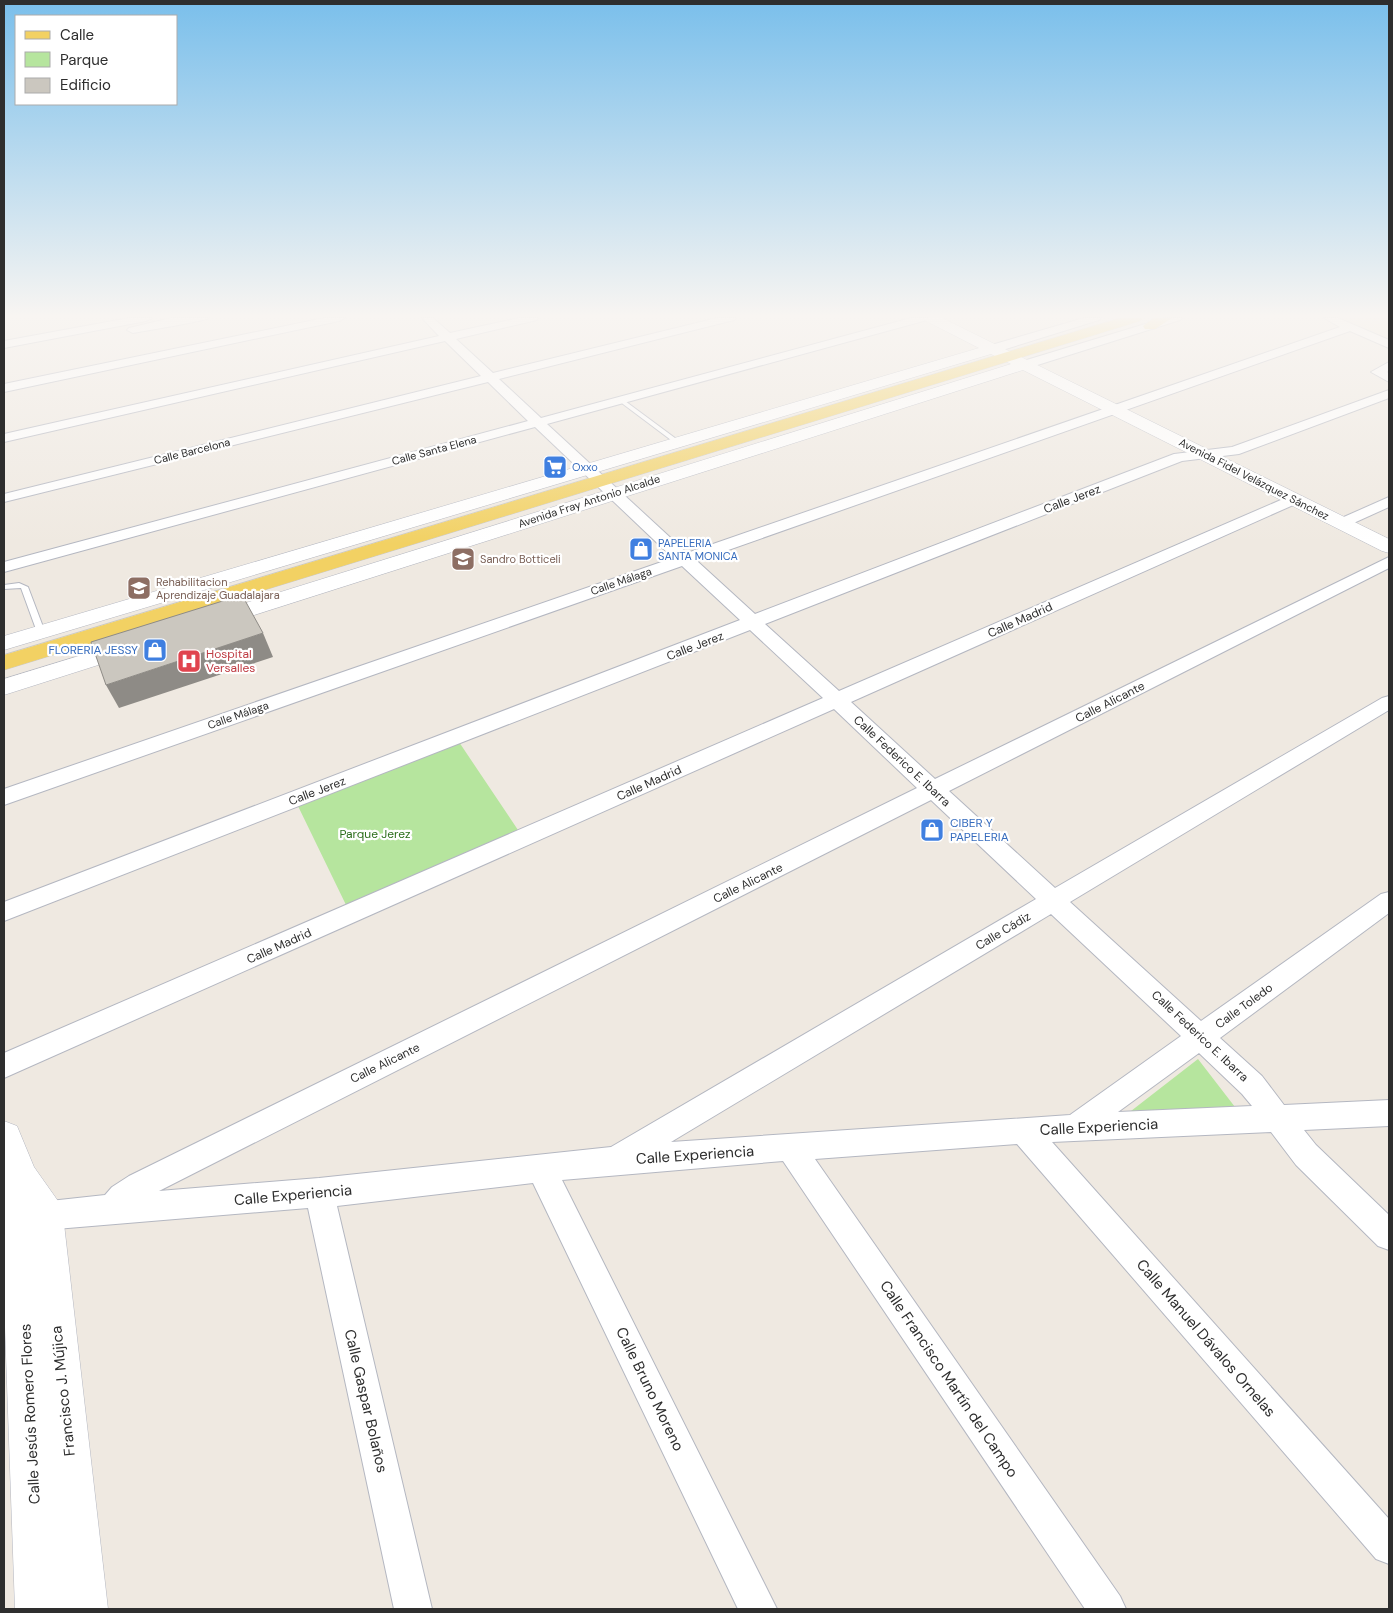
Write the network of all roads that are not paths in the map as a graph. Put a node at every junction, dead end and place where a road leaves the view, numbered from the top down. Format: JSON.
{"nodes":[{"id":1,"x":200,"y":393,"type":"edge"},
{"id":2,"x":428,"y":393,"type":"edge"},
{"id":3,"x":506,"y":393,"type":"edge"},
{"id":4,"x":644,"y":393,"type":"edge"},
{"id":5,"x":867,"y":393,"type":"edge"},
{"id":6,"x":889,"y":393,"type":"edge"},
{"id":7,"x":1083,"y":393,"type":"edge"},
{"id":8,"x":1160,"y":393,"type":"edge"},
{"id":9,"x":1389,"y":394,"type":"edge"},
{"id":10,"x":625,"y":403,"type":"dead end"},
{"id":11,"x":1115,"y":409,"type":"junction"},
{"id":12,"x":537,"y":422,"type":"junction"},
{"id":13,"x":4,"y":438,"type":"edge"},
{"id":14,"x":677,"y":442,"type":"junction"},
{"id":15,"x":1206,"y":454,"type":"junction"},
{"id":16,"x":600,"y":481,"type":"junction"},
{"id":17,"x":4,"y":498,"type":"edge"},
{"id":18,"x":1295,"y":499,"type":"junction"},
{"id":19,"x":1389,"y":502,"type":"edge"},
{"id":20,"x":1342,"y":523,"type":"junction"},
{"id":21,"x":1389,"y":547,"type":"edge"},
{"id":22,"x":684,"y":559,"type":"junction"},
{"id":23,"x":1389,"y":562,"type":"edge"},
{"id":24,"x":4,"y":567,"type":"edge"},
{"id":25,"x":4,"y":586,"type":"edge"},
{"id":26,"x":753,"y":623,"type":"junction"},
{"id":27,"x":194,"y":627,"type":"edge"},
{"id":28,"x":41,"y":632,"type":"junction"},
{"id":29,"x":146,"y":642,"type":"edge"},
{"id":30,"x":4,"y":643,"type":"edge"},
{"id":31,"x":4,"y":663,"type":"edge"},
{"id":32,"x":4,"y":687,"type":"edge"},
{"id":33,"x":837,"y":700,"type":"junction"},
{"id":34,"x":1389,"y":702,"type":"edge"},
{"id":35,"x":934,"y":790,"type":"junction"},
{"id":36,"x":4,"y":796,"type":"edge"},
{"id":37,"x":1054,"y":901,"type":"junction"},
{"id":38,"x":1389,"y":901,"type":"edge"},
{"id":39,"x":4,"y":912,"type":"edge"},
{"id":40,"x":1201,"y":1037,"type":"junction"},
{"id":41,"x":4,"y":1066,"type":"edge"},
{"id":42,"x":1389,"y":1113,"type":"edge"},
{"id":43,"x":1277,"y":1118,"type":"junction"},
{"id":44,"x":1074,"y":1128,"type":"junction"},
{"id":45,"x":1023,"y":1130,"type":"junction"},
{"id":46,"x":4,"y":1138,"type":"edge"},
{"id":47,"x":791,"y":1149,"type":"junction"},
{"id":48,"x":616,"y":1160,"type":"junction"},
{"id":49,"x":541,"y":1169,"type":"junction"},
{"id":50,"x":318,"y":1193,"type":"junction"},
{"id":51,"x":22,"y":1209,"type":"edge"},
{"id":52,"x":112,"y":1211,"type":"junction"},
{"id":53,"x":1389,"y":1235,"type":"edge"},
{"id":54,"x":1389,"y":1546,"type":"edge"},
{"id":55,"x":38,"y":1609,"type":"edge"},
{"id":56,"x":84,"y":1609,"type":"edge"},
{"id":57,"x":412,"y":1609,"type":"edge"},
{"id":58,"x":758,"y":1609,"type":"edge"},
{"id":59,"x":1107,"y":1609,"type":"edge"}],
"edges":[{"from":1,"to":13,"type":"street"},
{"from":2,"to":17,"type":"street","name":"Calle Barcelona"},
{"from":3,"to":12,"type":"street","name":"Calle Federico E. Ibarra"},
{"from":4,"to":12,"type":"street","name":"Calle Santa Elena"},
{"from":5,"to":14,"type":"street","name":"Avenida Fray Antonio Alcalde"},
{"from":6,"to":16,"type":"street","name":"Avenida Fray Antonio Alcalde"},
{"from":7,"to":11,"type":"street","name":"Avenida Fidel Velázquez Sánchez"},
{"from":8,"to":11,"type":"street","name":"Calle Málaga"},
{"from":9,"to":15,"type":"street","name":"Calle Jerez"},
{"from":10,"to":14,"type":"lane"},
{"from":11,"to":15,"type":"street","name":"Avenida Fidel Velázquez Sánchez"},
{"from":11,"to":22,"type":"street","name":"Calle Málaga"},
{"from":12,"to":16,"type":"street","name":"Calle Federico E. Ibarra"},
{"from":12,"to":24,"type":"street","name":"Calle Santa Elena"},
{"from":14,"to":16,"type":"street","name":"Avenida Fray Antonio Alcalde"},
{"from":15,"to":18,"type":"street","name":"Avenida Fidel Velázquez Sánchez"},
{"from":15,"to":26,"type":"street","name":"Calle Jerez"},
{"from":16,"to":22,"type":"street","name":"Calle Federico E. Ibarra"},
{"from":16,"to":27,"type":"street","name":"Avenida Fray Antonio Alcalde"},
{"from":16,"to":28,"type":"street","name":"Avenida Fray Antonio Alcalde"},
{"from":16,"to":31,"type":"main road","name":"Avenida Fray Antonio Alcalde"},
{"from":18,"to":20,"type":"street","name":"Avenida Fidel Velázquez Sánchez"},
{"from":18,"to":33,"type":"street","name":"Calle Madrid"},
{"from":19,"to":20,"type":"street"},
{"from":20,"to":21,"type":"street","name":"Avenida Fidel Velázquez Sánchez"},
{"from":22,"to":26,"type":"street","name":"Calle Federico E. Ibarra"},
{"from":22,"to":36,"type":"street","name":"Calle Málaga"},
{"from":23,"to":35,"type":"street","name":"Calle Alicante"},
{"from":25,"to":28,"type":"lane"},
{"from":26,"to":33,"type":"street","name":"Calle Federico E. Ibarra"},
{"from":26,"to":39,"type":"street","name":"Calle Jerez"},
{"from":28,"to":30,"type":"street","name":"Avenida Fray Antonio Alcalde"},
{"from":29,"to":32,"type":"street"},
{"from":33,"to":35,"type":"street","name":"Calle Federico E. Ibarra"},
{"from":33,"to":41,"type":"street","name":"Calle Madrid"},
{"from":34,"to":37,"type":"street","name":"Calle Cádiz"},
{"from":35,"to":37,"type":"street","name":"Calle Federico E. Ibarra"},
{"from":35,"to":52,"type":"street","name":"Calle Alicante"},
{"from":37,"to":40,"type":"street","name":"Calle Federico E. Ibarra"},
{"from":37,"to":48,"type":"street","name":"Calle Cádiz"},
{"from":38,"to":40,"type":"street","name":"Calle Toledo"},
{"from":40,"to":43,"type":"street","name":"Calle Federico E. Ibarra"},
{"from":40,"to":44,"type":"street","name":"Calle Toledo"},
{"from":42,"to":43,"type":"street","name":"Calle Experiencia"},
{"from":43,"to":44,"type":"street","name":"Calle Experiencia"},
{"from":43,"to":53,"type":"street","name":"Calle Federico E. Ibarra"},
{"from":44,"to":45,"type":"street","name":"Calle Experiencia"},
{"from":45,"to":47,"type":"street","name":"Calle Experiencia"},
{"from":45,"to":54,"type":"street","name":"Calle Manuel Dávalos Ornelas"},
{"from":46,"to":51,"type":"street","name":"Francisco J. Mújica"},
{"from":47,"to":48,"type":"street","name":"Calle Experiencia"},
{"from":47,"to":59,"type":"street","name":"Calle Francisco Martín del Campo"},
{"from":48,"to":49,"type":"street","name":"Calle Experiencia"},
{"from":49,"to":50,"type":"street","name":"Calle Experiencia"},
{"from":49,"to":58,"type":"street","name":"Calle Bruno Moreno"},
{"from":50,"to":52,"type":"street","name":"Calle Experiencia"},
{"from":50,"to":57,"type":"street","name":"Calle Gaspar Bolaños"},
{"from":51,"to":52,"type":"street","name":"Calle Experiencia"},
{"from":51,"to":55,"type":"street","name":"Calle Jesús Romero Flores"},
{"from":51,"to":56,"type":"street","name":"Francisco J. Mújica"}]}
